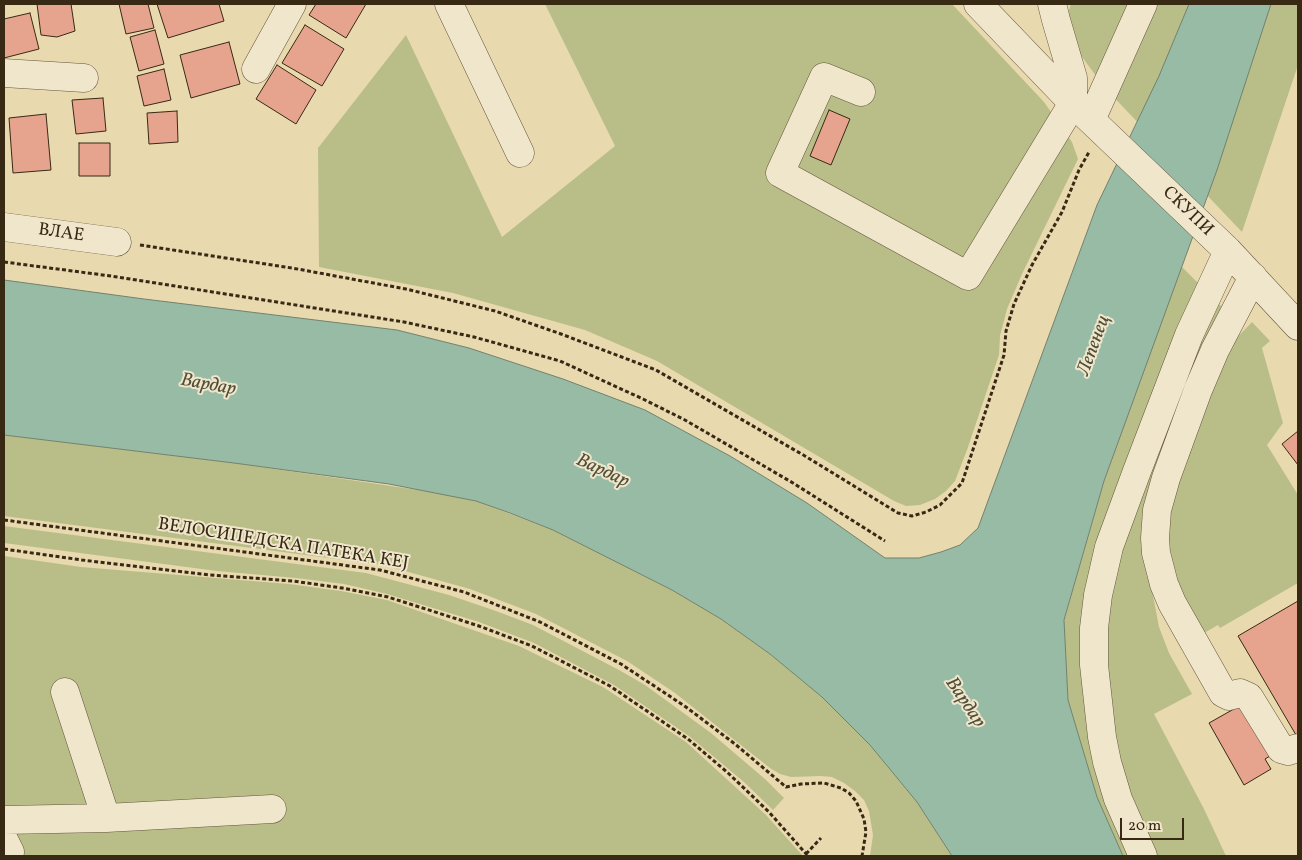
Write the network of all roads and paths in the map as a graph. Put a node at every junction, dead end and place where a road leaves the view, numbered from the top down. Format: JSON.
{"nodes":[{"id":1,"x":292,"y":4,"type":"edge"},
{"id":2,"x":449,"y":4,"type":"edge"},
{"id":3,"x":978,"y":4,"type":"edge"},
{"id":4,"x":1052,"y":4,"type":"edge"},
{"id":5,"x":1143,"y":4,"type":"edge"},
{"id":6,"x":256,"y":69,"type":"dead end"},
{"id":7,"x":4,"y":73,"type":"edge"},
{"id":8,"x":84,"y":78,"type":"dead end"},
{"id":9,"x":861,"y":92,"type":"dead end"},
{"id":10,"x":1088,"y":118,"type":"junction"},
{"id":11,"x":520,"y":153,"type":"dead end"},
{"id":12,"x":4,"y":227,"type":"edge"},
{"id":13,"x":117,"y":242,"type":"joint"},
{"id":14,"x":1228,"y":251,"type":"junction"},
{"id":15,"x":4,"y":262,"type":"edge"},
{"id":16,"x":1253,"y":277,"type":"junction"},
{"id":17,"x":1298,"y":326,"type":"edge"},
{"id":18,"x":4,"y":520,"type":"edge"},
{"id":19,"x":885,"y":541,"type":"dead end"},
{"id":20,"x":4,"y":549,"type":"edge"},
{"id":21,"x":65,"y":692,"type":"dead end"},
{"id":22,"x":1298,"y":748,"type":"edge"},
{"id":23,"x":272,"y":809,"type":"dead end"},
{"id":24,"x":106,"y":818,"type":"junction"},
{"id":25,"x":4,"y":820,"type":"edge"},
{"id":26,"x":821,"y":838,"type":"dead end"},
{"id":27,"x":4,"y":840,"type":"edge"},
{"id":28,"x":807,"y":855,"type":"edge"},
{"id":29,"x":10,"y":856,"type":"edge"},
{"id":30,"x":862,"y":856,"type":"edge"},
{"id":31,"x":1143,"y":856,"type":"edge"}],
"edges":[{"from":1,"to":6,"type":"street"},
{"from":2,"to":11,"type":"street"},
{"from":3,"to":10,"type":"street","name":"СКУПИ"},
{"from":4,"to":10,"type":"street"},
{"from":5,"to":10,"type":"street"},
{"from":7,"to":8,"type":"street"},
{"from":9,"to":10,"type":"street"},
{"from":10,"to":13,"type":"path"},
{"from":10,"to":14,"type":"street","name":"СКУПИ"},
{"from":12,"to":13,"type":"street","name":"ВЛАЕ"},
{"from":14,"to":16,"type":"street","name":"СКУПИ"},
{"from":14,"to":31,"type":"street"},
{"from":15,"to":19,"type":"path"},
{"from":16,"to":17,"type":"street","name":"СКУПИ"},
{"from":16,"to":22,"type":"street"},
{"from":18,"to":30,"type":"path","name":"ВЕЛОСИПЕДСКА ПАТЕКА КЕЈ"},
{"from":20,"to":28,"type":"path"},
{"from":21,"to":24,"type":"street"},
{"from":23,"to":24,"type":"street"},
{"from":24,"to":25,"type":"street"},
{"from":26,"to":28,"type":"path"},
{"from":27,"to":29,"type":"street"}]}
